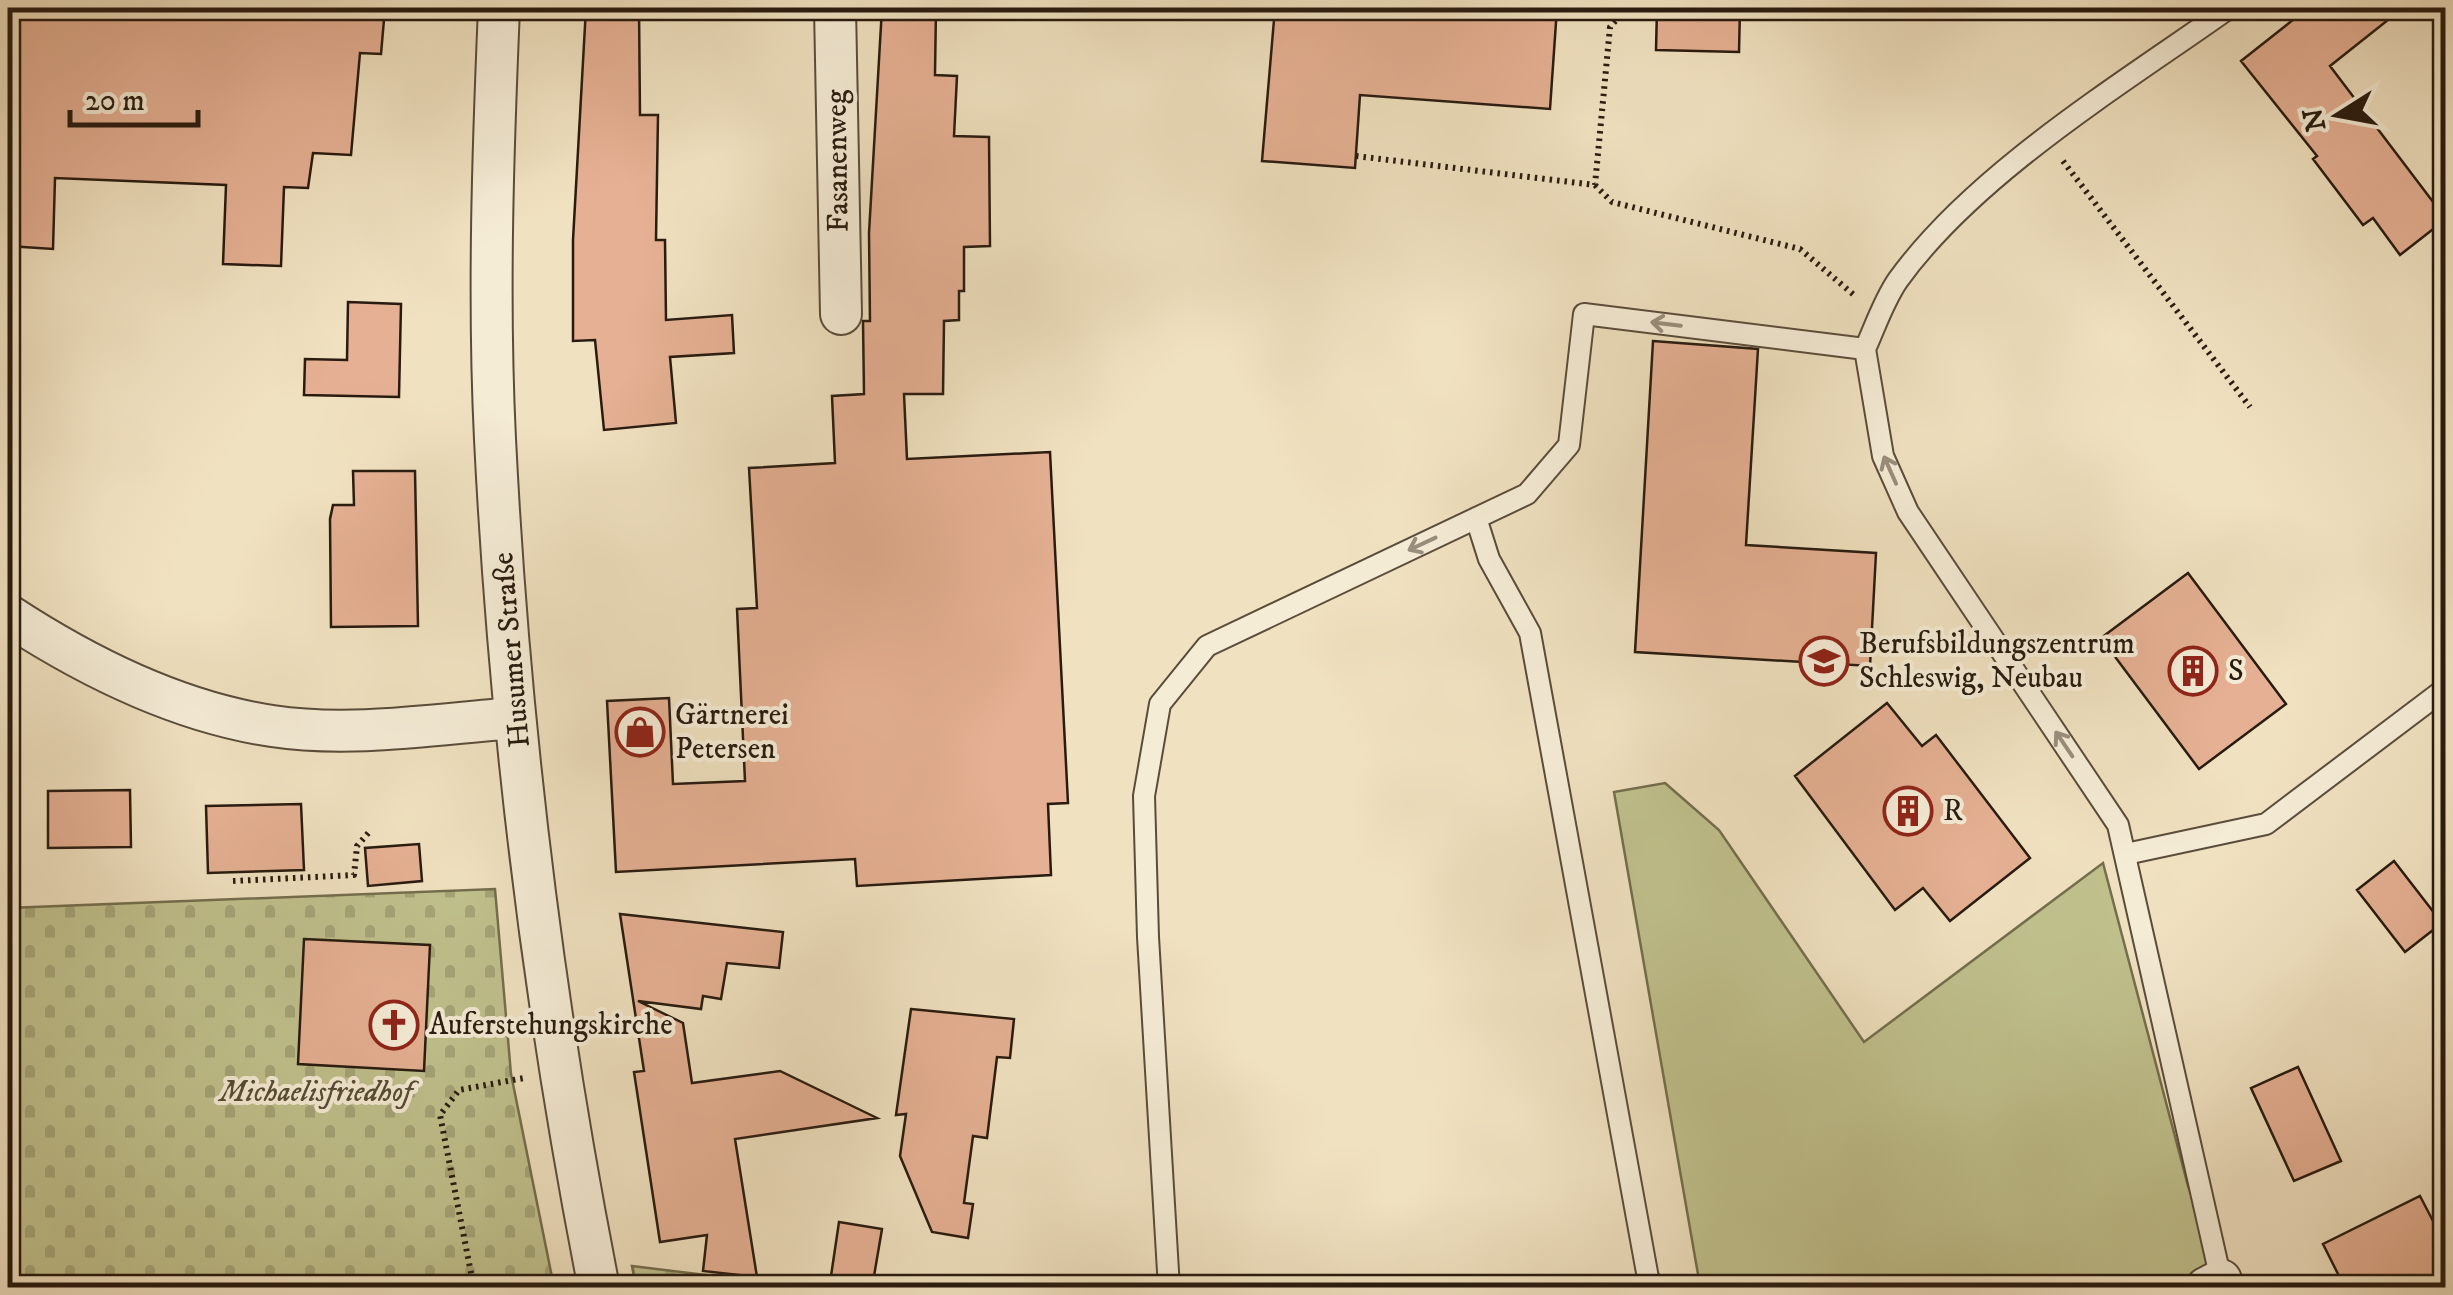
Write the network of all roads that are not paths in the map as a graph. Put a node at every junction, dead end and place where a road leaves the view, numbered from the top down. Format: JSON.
{"nodes":[{"id":1,"x":499,"y":8,"type":"edge"},
{"id":2,"x":835,"y":8,"type":"edge"},
{"id":3,"x":2228,"y":8,"type":"edge"},
{"id":4,"x":841,"y":314,"type":"dead end"},
{"id":5,"x":1865,"y":349,"type":"junction"},
{"id":6,"x":1476,"y":518,"type":"junction"},
{"id":7,"x":8,"y":615,"type":"edge"},
{"id":8,"x":2446,"y":688,"type":"edge"},
{"id":9,"x":515,"y":718,"type":"junction"},
{"id":10,"x":2126,"y":854,"type":"junction"},
{"id":11,"x":2213,"y":1284,"type":"edge"},
{"id":12,"x":599,"y":1288,"type":"edge"},
{"id":13,"x":1169,"y":1288,"type":"edge"},
{"id":14,"x":1656,"y":1288,"type":"edge"}],
"edges":[{"from":1,"to":9,"type":"street","name":"Husumer Straße"},
{"from":2,"to":4,"type":"street","name":"Fasanenweg"},
{"from":3,"to":5,"type":"lane"},
{"from":5,"to":6,"type":"lane","one_way":true},
{"from":10,"to":5,"type":"lane","one_way":true},
{"from":6,"to":13,"type":"lane","one_way":true},
{"from":6,"to":14,"type":"lane"},
{"from":7,"to":9,"type":"street"},
{"from":8,"to":10,"type":"lane"},
{"from":9,"to":12,"type":"street","name":"Husumer Straße"},
{"from":10,"to":11,"type":"lane"}]}
